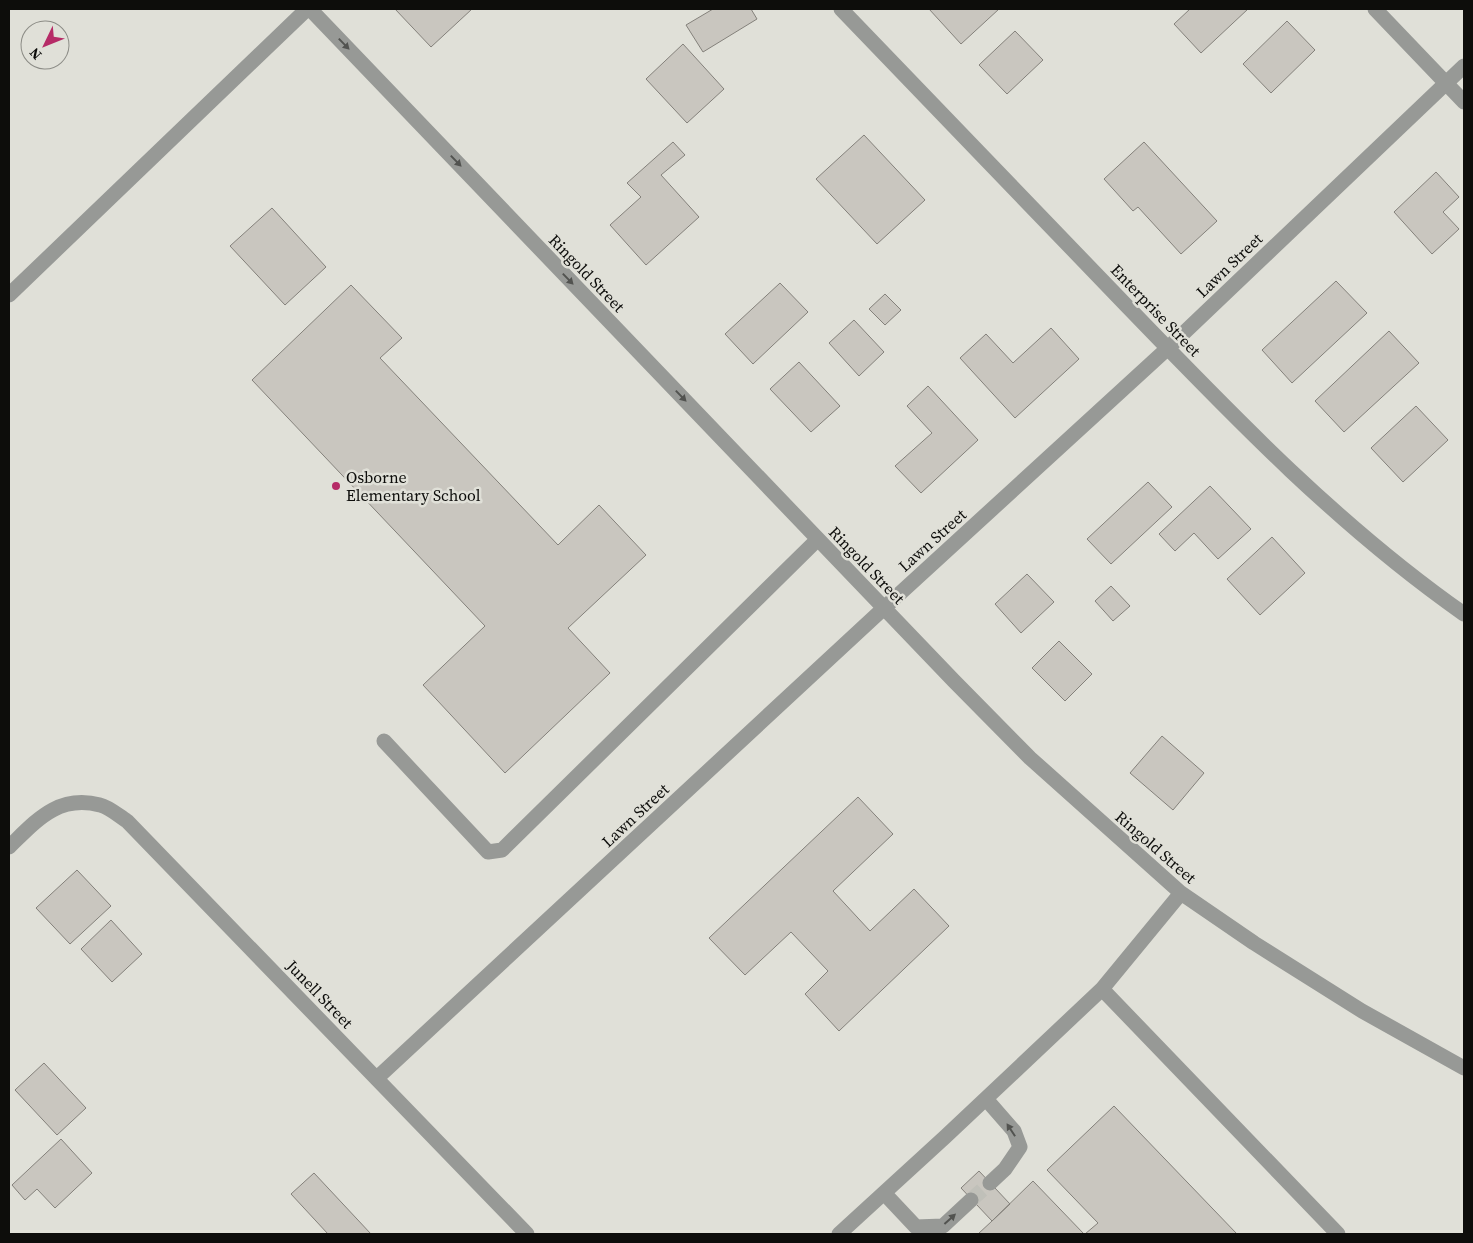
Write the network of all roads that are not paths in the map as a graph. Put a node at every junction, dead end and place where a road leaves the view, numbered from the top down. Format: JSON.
{"nodes":[{"id":1,"x":308,"y":9,"type":"edge"},
{"id":2,"x":841,"y":9,"type":"edge"},
{"id":3,"x":1375,"y":9,"type":"edge"},
{"id":4,"x":1464,"y":66,"type":"edge"},
{"id":5,"x":1446,"y":83,"type":"junction"},
{"id":6,"x":1464,"y":102,"type":"edge"},
{"id":7,"x":9,"y":295,"type":"edge"},
{"id":8,"x":1168,"y":348,"type":"junction"},
{"id":9,"x":818,"y":539,"type":"junction"},
{"id":10,"x":884,"y":608,"type":"junction"},
{"id":11,"x":1464,"y":614,"type":"edge"},
{"id":12,"x":384,"y":741,"type":"dead end"},
{"id":13,"x":9,"y":847,"type":"edge"},
{"id":14,"x":1181,"y":893,"type":"junction"},
{"id":15,"x":1102,"y":989,"type":"junction"},
{"id":16,"x":1464,"y":1068,"type":"edge"},
{"id":17,"x":377,"y":1078,"type":"junction"},
{"id":18,"x":986,"y":1099,"type":"junction"},
{"id":19,"x":990,"y":1183,"type":"tunnel mouth"},
{"id":20,"x":884,"y":1193,"type":"junction"},
{"id":21,"x":971,"y":1200,"type":"tunnel mouth"},
{"id":22,"x":527,"y":1234,"type":"edge"},
{"id":23,"x":839,"y":1234,"type":"edge"},
{"id":24,"x":1338,"y":1234,"type":"edge"}],
"edges":[{"from":1,"to":7,"type":"street"},
{"from":1,"to":9,"type":"street","name":"Ringold Street","one_way":true},
{"from":2,"to":8,"type":"street","name":"Enterprise Street"},
{"from":3,"to":5,"type":"street"},
{"from":4,"to":5,"type":"street","name":"Lawn Street"},
{"from":5,"to":6,"type":"street"},
{"from":5,"to":8,"type":"street","name":"Lawn Street"},
{"from":8,"to":10,"type":"street","name":"Lawn Street"},
{"from":8,"to":11,"type":"street","name":"Enterprise Street"},
{"from":9,"to":10,"type":"street","name":"Ringold Street"},
{"from":9,"to":12,"type":"street"},
{"from":10,"to":14,"type":"street","name":"Ringold Street"},
{"from":10,"to":17,"type":"street","name":"Lawn Street"},
{"from":13,"to":17,"type":"street","name":"Junell Street"},
{"from":14,"to":15,"type":"street"},
{"from":14,"to":16,"type":"street","name":"Ringold Street"},
{"from":15,"to":18,"type":"street"},
{"from":15,"to":24,"type":"street"},
{"from":17,"to":22,"type":"street","name":"Junell Street"},
{"from":19,"to":18,"type":"street","one_way":true},
{"from":18,"to":20,"type":"street"},
{"from":20,"to":21,"type":"street","one_way":true},
{"from":20,"to":23,"type":"street"}]}
